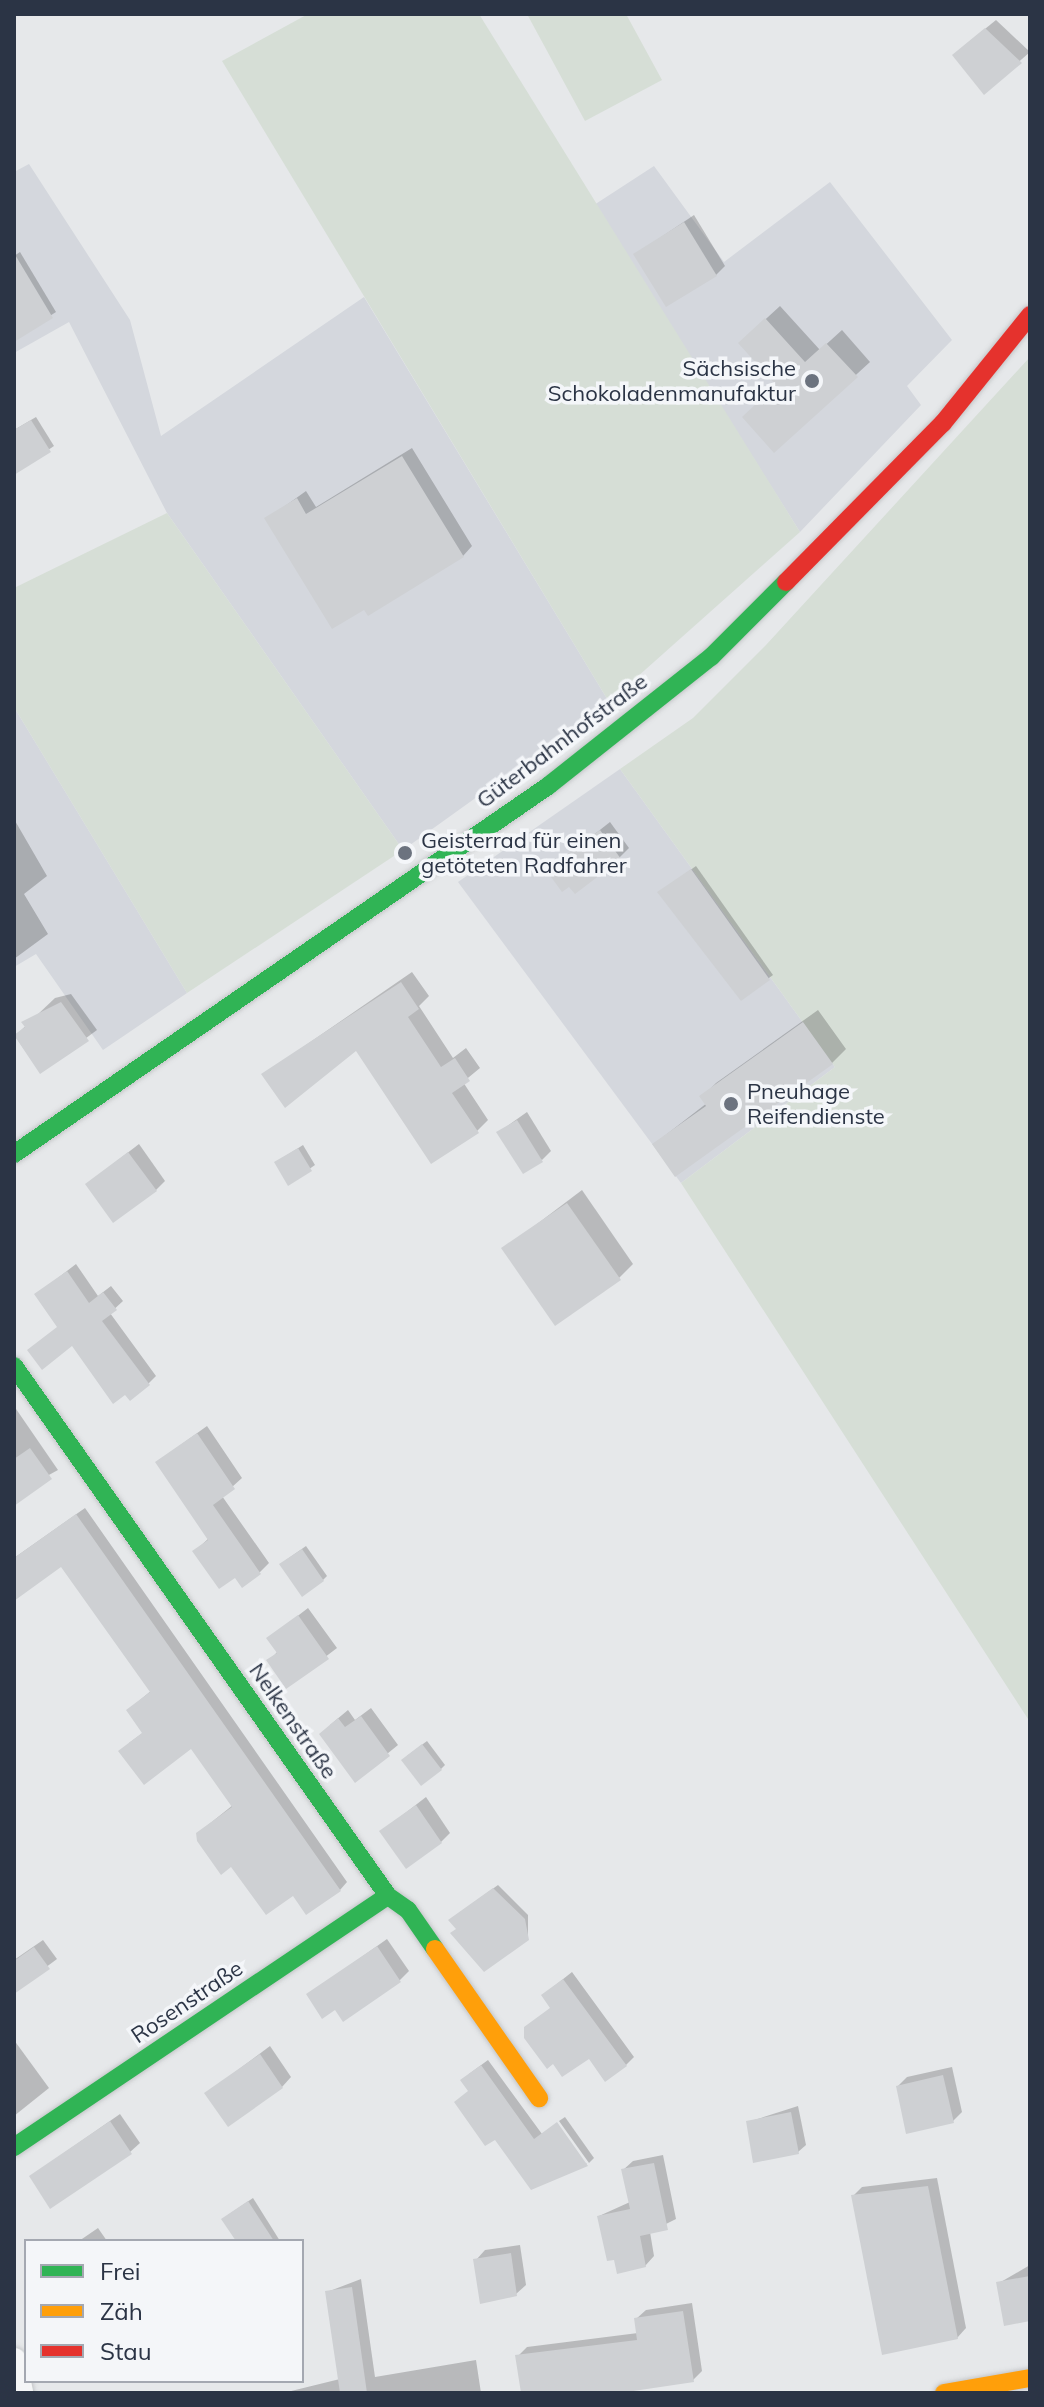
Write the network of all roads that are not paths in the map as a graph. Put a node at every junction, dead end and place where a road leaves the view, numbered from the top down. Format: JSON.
{"nodes":[{"id":1,"x":1030,"y":315,"type":"edge"},
{"id":2,"x":14,"y":1154,"type":"edge"},
{"id":3,"x":14,"y":1366,"type":"edge"},
{"id":4,"x":388,"y":1896,"type":"junction"},
{"id":5,"x":539,"y":2098,"type":"dead end"},
{"id":6,"x":14,"y":2147,"type":"edge"},
{"id":7,"x":14,"y":2361,"type":"edge"},
{"id":8,"x":1030,"y":2378,"type":"edge"},
{"id":9,"x":20,"y":2393,"type":"edge"},
{"id":10,"x":944,"y":2393,"type":"edge"}],
"edges":[{"from":1,"to":2,"type":"street","name":"Güterbahnhofstraße"},
{"from":3,"to":4,"type":"street","name":"Nelkenstraße"},
{"from":4,"to":5,"type":"street","name":"Nelkenstraße"},
{"from":4,"to":6,"type":"street","name":"Rosenstraße"},
{"from":7,"to":9,"type":"street"},
{"from":8,"to":10,"type":"street"}]}
